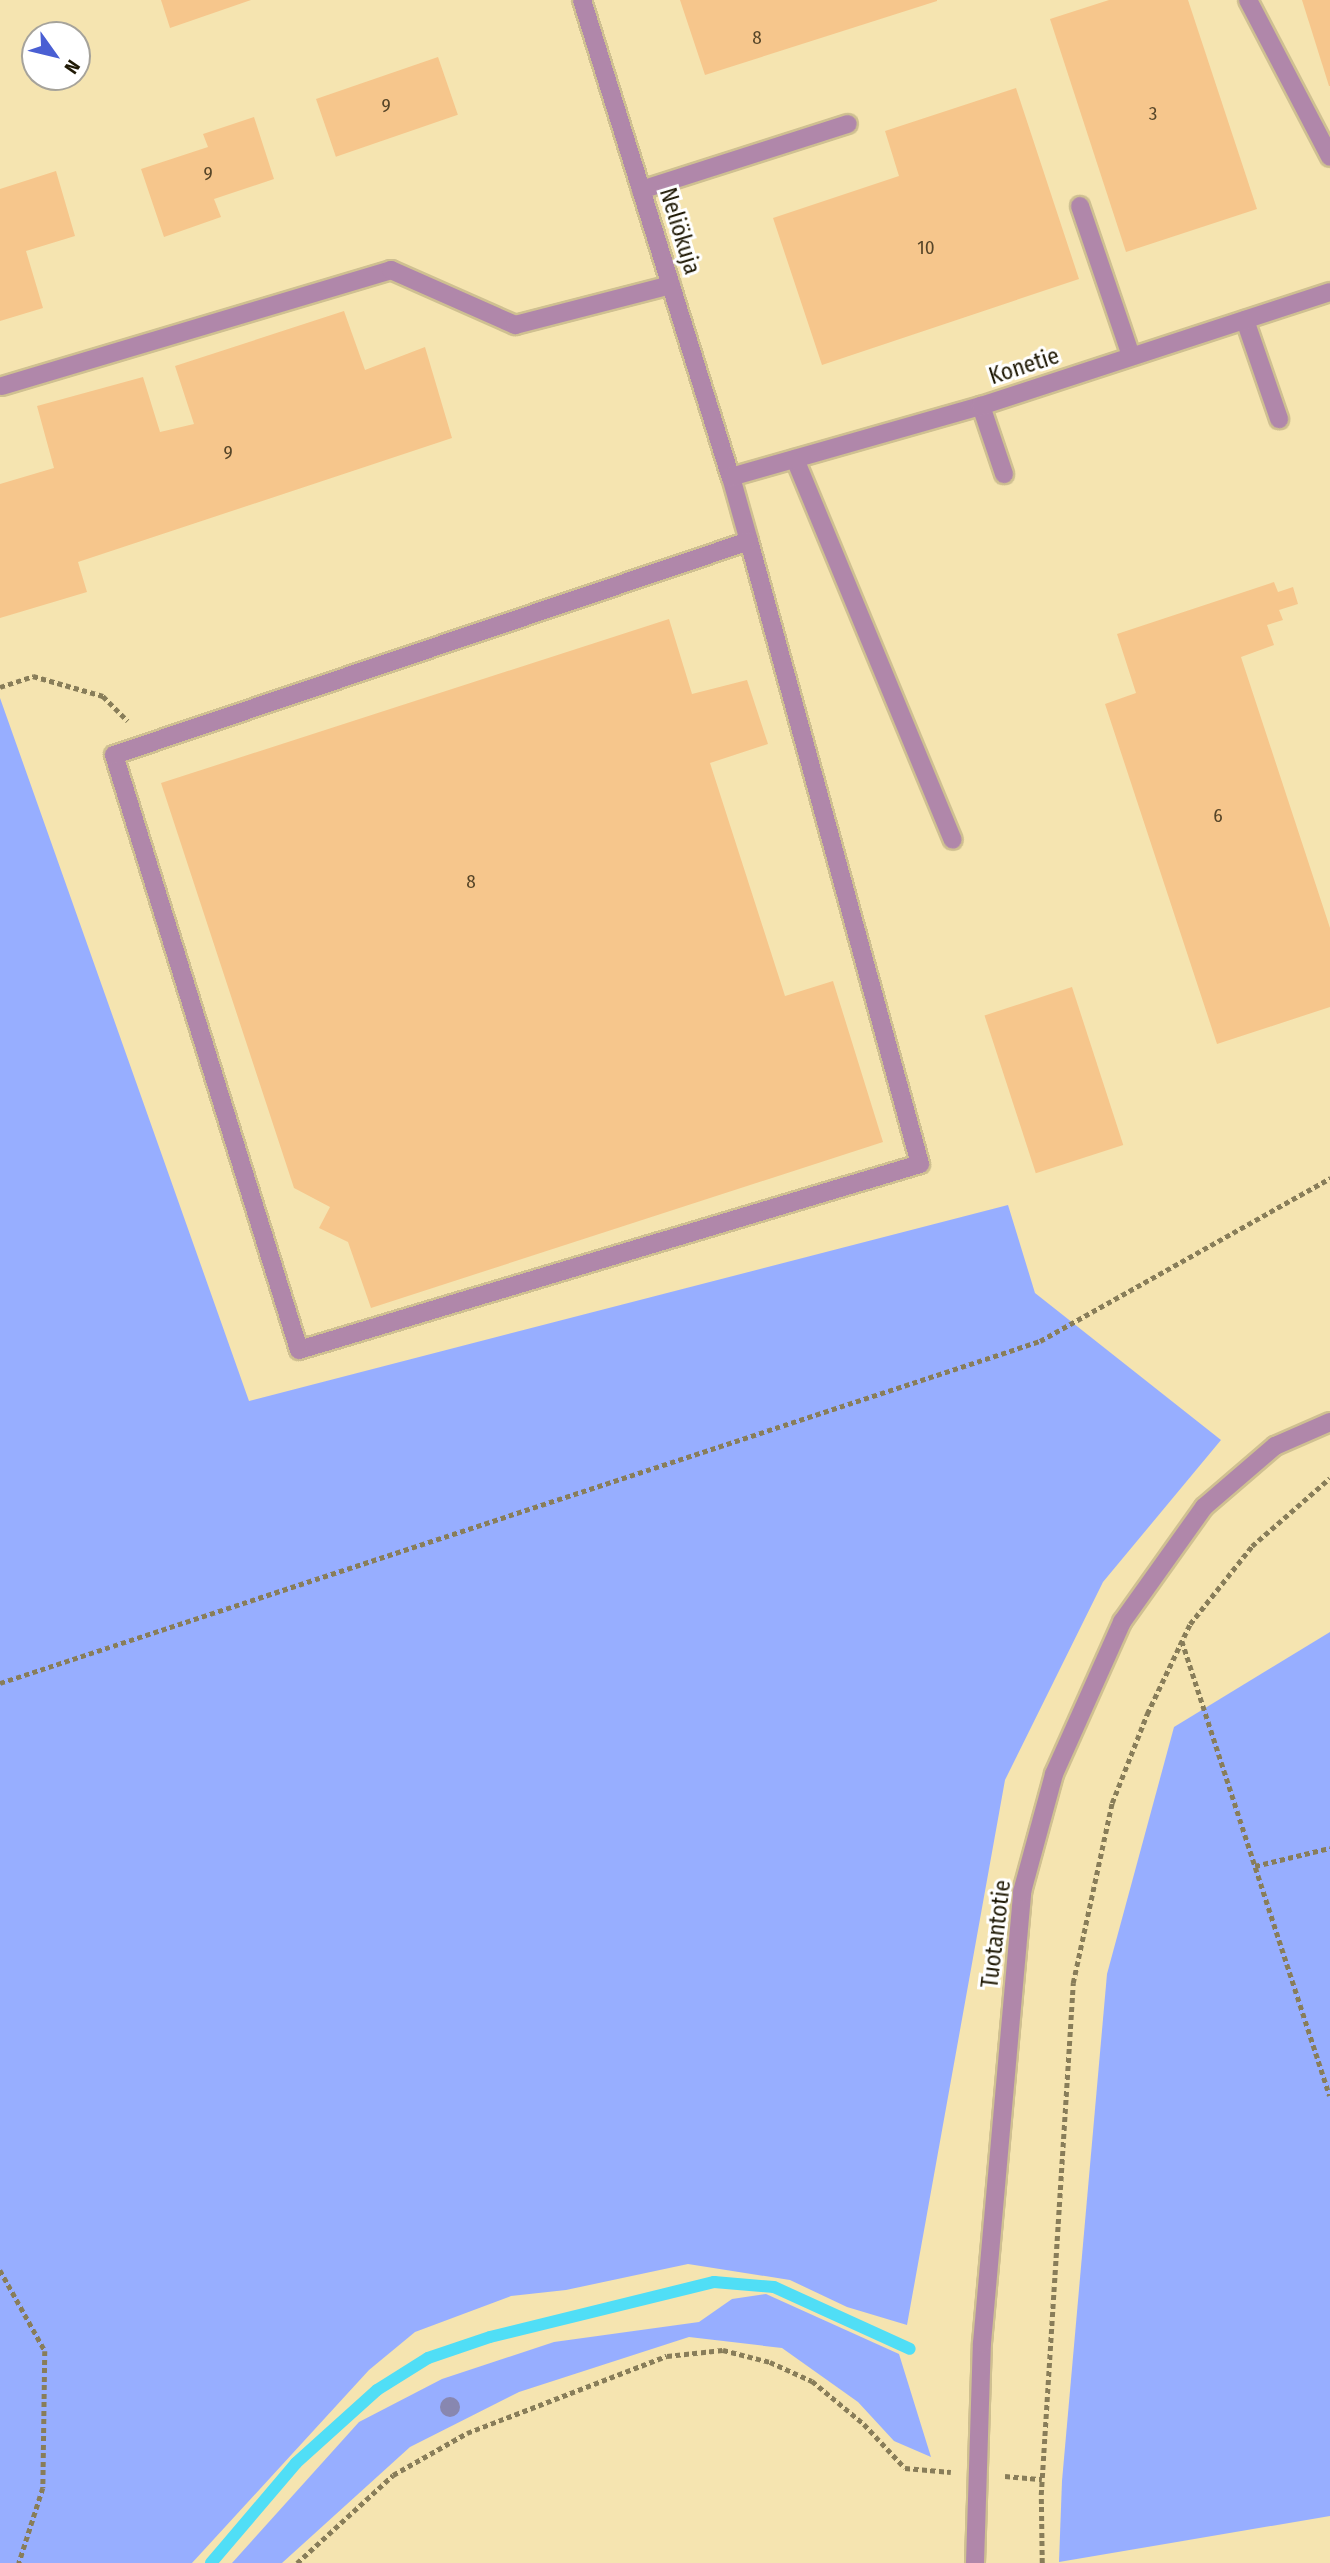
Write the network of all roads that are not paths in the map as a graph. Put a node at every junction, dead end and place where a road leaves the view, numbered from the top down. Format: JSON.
{"nodes":[{"id":1,"x":582,"y":0,"type":"edge"},
{"id":2,"x":1248,"y":0,"type":"edge"},
{"id":3,"x":848,"y":124,"type":"dead end"},
{"id":4,"x":1330,"y":156,"type":"edge"},
{"id":5,"x":641,"y":190,"type":"junction"},
{"id":6,"x":1080,"y":206,"type":"dead end"},
{"id":7,"x":671,"y":285,"type":"junction"},
{"id":8,"x":1330,"y":292,"type":"edge"},
{"id":9,"x":1245,"y":320,"type":"junction"},
{"id":10,"x":1131,"y":356,"type":"junction"},
{"id":11,"x":2,"y":386,"type":"dead end"},
{"id":12,"x":981,"y":405,"type":"junction"},
{"id":13,"x":1279,"y":419,"type":"dead end"},
{"id":14,"x":795,"y":459,"type":"junction"},
{"id":15,"x":1004,"y":474,"type":"dead end"},
{"id":16,"x":731,"y":477,"type":"junction"},
{"id":17,"x":749,"y":541,"type":"junction"},
{"id":18,"x":953,"y":840,"type":"dead end"},
{"id":19,"x":1330,"y":1422,"type":"edge"},
{"id":20,"x":975,"y":2563,"type":"edge"}],
"edges":[{"from":1,"to":5,"type":"street","name":"Neliökuja"},
{"from":2,"to":4,"type":"street"},
{"from":3,"to":5,"type":"street"},
{"from":5,"to":7,"type":"street","name":"Neliökuja"},
{"from":6,"to":10,"type":"street"},
{"from":7,"to":11,"type":"street"},
{"from":7,"to":16,"type":"street","name":"Neliökuja"},
{"from":8,"to":9,"type":"street","name":"Konetie"},
{"from":9,"to":10,"type":"street","name":"Konetie"},
{"from":9,"to":13,"type":"street"},
{"from":10,"to":12,"type":"street","name":"Konetie"},
{"from":12,"to":14,"type":"street","name":"Konetie"},
{"from":12,"to":15,"type":"street"},
{"from":14,"to":16,"type":"street","name":"Konetie"},
{"from":14,"to":18,"type":"street"},
{"from":16,"to":17,"type":"street","name":"Neliökuja"},
{"from":17,"to":17,"type":"street","name":"Neliökuja"},
{"from":19,"to":20,"type":"street","name":"Tuotantotie"}]}
